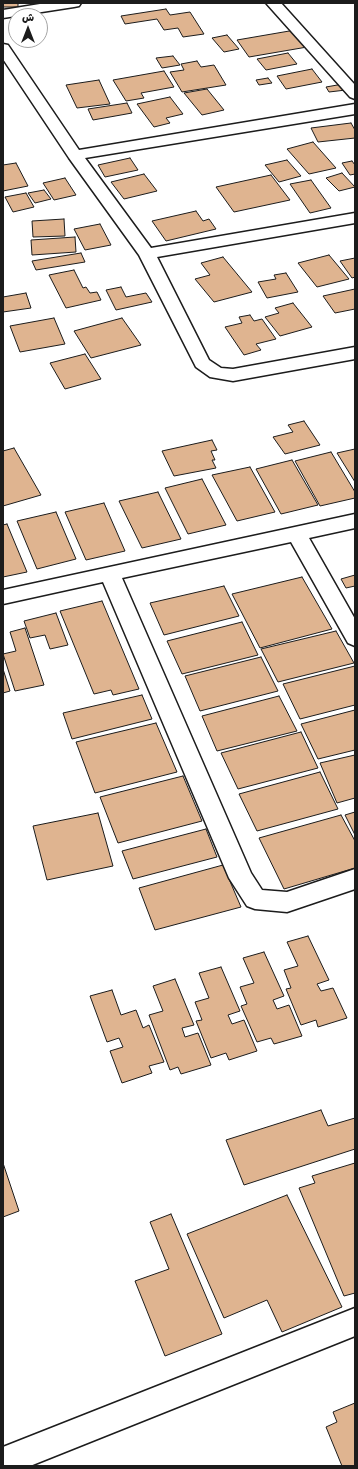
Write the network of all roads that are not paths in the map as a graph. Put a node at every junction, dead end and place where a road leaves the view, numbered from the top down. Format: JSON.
{"nodes":[{"id":1,"x":74,"y":3,"type":"edge"},
{"id":2,"x":272,"y":3,"type":"edge"},
{"id":3,"x":3,"y":14,"type":"edge"},
{"id":4,"x":3,"y":48,"type":"edge"},
{"id":5,"x":355,"y":94,"type":"edge"},
{"id":6,"x":355,"y":108,"type":"edge"},
{"id":7,"x":75,"y":155,"type":"junction"},
{"id":8,"x":355,"y":218,"type":"edge"},
{"id":9,"x":147,"y":254,"type":"junction"},
{"id":10,"x":355,"y":353,"type":"edge"},
{"id":11,"x":355,"y":521,"type":"edge"},
{"id":12,"x":297,"y":534,"type":"junction"},
{"id":13,"x":110,"y":574,"type":"junction"},
{"id":14,"x":3,"y":597,"type":"edge"},
{"id":15,"x":355,"y":638,"type":"edge"},
{"id":16,"x":355,"y":879,"type":"edge"},
{"id":17,"x":355,"y":1322,"type":"edge"},
{"id":18,"x":3,"y":1462,"type":"edge"}],
"edges":[{"from":1,"to":3,"type":"street"},
{"from":2,"to":5,"type":"street"},
{"from":4,"to":7,"type":"street"},
{"from":6,"to":7,"type":"street"},
{"from":7,"to":9,"type":"street"},
{"from":8,"to":9,"type":"street"},
{"from":9,"to":10,"type":"street"},
{"from":11,"to":12,"type":"street"},
{"from":12,"to":13,"type":"street"},
{"from":12,"to":15,"type":"street"},
{"from":13,"to":14,"type":"street"},
{"from":13,"to":16,"type":"street"},
{"from":17,"to":18,"type":"street"}]}
